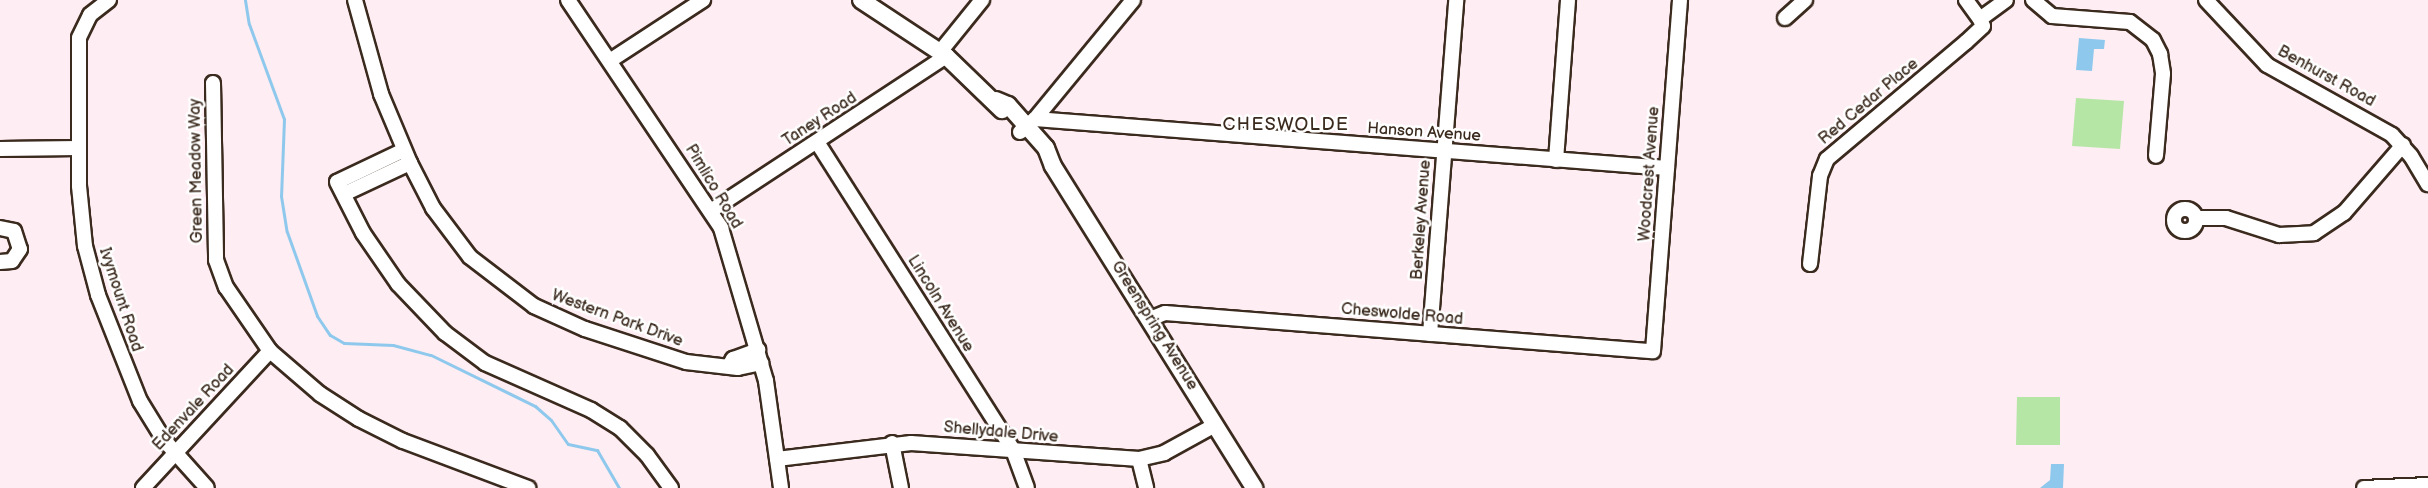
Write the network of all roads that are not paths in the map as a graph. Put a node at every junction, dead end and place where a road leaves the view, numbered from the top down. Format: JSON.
{"nodes":[{"id":1,"x":110,"y":0,"type":"edge"},
{"id":2,"x":355,"y":0,"type":"edge"},
{"id":3,"x":568,"y":0,"type":"edge"},
{"id":4,"x":703,"y":0,"type":"edge"},
{"id":5,"x":861,"y":0,"type":"edge"},
{"id":6,"x":982,"y":0,"type":"edge"},
{"id":7,"x":1132,"y":0,"type":"edge"},
{"id":8,"x":1456,"y":0,"type":"edge"},
{"id":9,"x":1568,"y":0,"type":"edge"},
{"id":10,"x":1680,"y":0,"type":"edge"},
{"id":11,"x":1805,"y":0,"type":"edge"},
{"id":12,"x":1966,"y":0,"type":"edge"},
{"id":13,"x":2006,"y":0,"type":"edge"},
{"id":14,"x":2033,"y":0,"type":"edge"},
{"id":15,"x":2206,"y":0,"type":"edge"},
{"id":16,"x":1785,"y":18,"type":"dead end"},
{"id":17,"x":1980,"y":19,"type":"junction"},
{"id":18,"x":943,"y":54,"type":"junction"},
{"id":19,"x":611,"y":60,"type":"junction"},
{"id":20,"x":213,"y":83,"type":"dead end"},
{"id":21,"x":1028,"y":125,"type":"junction"},
{"id":22,"x":817,"y":142,"type":"junction"},
{"id":23,"x":2403,"y":145,"type":"junction"},
{"id":24,"x":78,"y":148,"type":"junction"},
{"id":25,"x":0,"y":149,"type":"edge"},
{"id":26,"x":1444,"y":151,"type":"junction"},
{"id":27,"x":2156,"y":156,"type":"dead end"},
{"id":28,"x":407,"y":157,"type":"junction"},
{"id":29,"x":1556,"y":160,"type":"junction"},
{"id":30,"x":1667,"y":168,"type":"junction"},
{"id":31,"x":2428,"y":184,"type":"edge"},
{"id":32,"x":712,"y":210,"type":"junction"},
{"id":33,"x":2196,"y":218,"type":"dead end"},
{"id":34,"x":0,"y":228,"type":"edge"},
{"id":35,"x":0,"y":261,"type":"edge"},
{"id":36,"x":1810,"y":264,"type":"dead end"},
{"id":37,"x":1150,"y":319,"type":"junction"},
{"id":38,"x":1430,"y":334,"type":"junction"},
{"id":39,"x":270,"y":351,"type":"junction"},
{"id":40,"x":1653,"y":351,"type":"joint"},
{"id":41,"x":760,"y":357,"type":"junction"},
{"id":42,"x":1215,"y":425,"type":"junction"},
{"id":43,"x":892,"y":443,"type":"junction"},
{"id":44,"x":1013,"y":450,"type":"junction"},
{"id":45,"x":175,"y":453,"type":"junction"},
{"id":46,"x":777,"y":459,"type":"junction"},
{"id":47,"x":1139,"y":459,"type":"junction"},
{"id":48,"x":2428,"y":485,"type":"edge"},
{"id":49,"x":143,"y":488,"type":"edge"},
{"id":50,"x":207,"y":488,"type":"edge"},
{"id":51,"x":528,"y":488,"type":"edge"},
{"id":52,"x":671,"y":488,"type":"edge"},
{"id":53,"x":781,"y":488,"type":"edge"},
{"id":54,"x":902,"y":488,"type":"edge"},
{"id":55,"x":1027,"y":488,"type":"edge"},
{"id":56,"x":1146,"y":488,"type":"edge"},
{"id":57,"x":1254,"y":488,"type":"edge"},
{"id":58,"x":2370,"y":488,"type":"edge"}],
"edges":[{"from":1,"to":24,"type":"street","name":"Ivymount Road"},
{"from":2,"to":28,"type":"street","name":"Western Park Drive"},
{"from":3,"to":19,"type":"street","name":"Pimlico Road"},
{"from":4,"to":19,"type":"street"},
{"from":5,"to":18,"type":"main road","name":"Greenspring Avenue"},
{"from":6,"to":18,"type":"street","name":"Taney Road"},
{"from":7,"to":21,"type":"street"},
{"from":8,"to":26,"type":"street","name":"Berkeley Avenue"},
{"from":9,"to":29,"type":"street"},
{"from":10,"to":30,"type":"street","name":"Woodcrest Avenue"},
{"from":11,"to":16,"type":"street"},
{"from":12,"to":17,"type":"street"},
{"from":13,"to":17,"type":"street","name":"Red Cedar Place"},
{"from":14,"to":27,"type":"street"},
{"from":15,"to":23,"type":"street","name":"Benhurst Road"},
{"from":17,"to":36,"type":"street","name":"Red Cedar Place"},
{"from":18,"to":21,"type":"main road","name":"Greenspring Avenue"},
{"from":18,"to":22,"type":"street","name":"Taney Road"},
{"from":19,"to":32,"type":"street","name":"Pimlico Road"},
{"from":20,"to":39,"type":"street","name":"Green Meadow Way"},
{"from":21,"to":26,"type":"street","name":"Hanson Avenue"},
{"from":21,"to":37,"type":"main road","name":"Greenspring Avenue"},
{"from":22,"to":32,"type":"street","name":"Taney Road"},
{"from":22,"to":44,"type":"street","name":"Lincoln Avenue"},
{"from":23,"to":31,"type":"street","name":"Benhurst Road"},
{"from":23,"to":33,"type":"street"},
{"from":24,"to":25,"type":"street"},
{"from":24,"to":45,"type":"street","name":"Ivymount Road"},
{"from":26,"to":29,"type":"street","name":"Hanson Avenue"},
{"from":26,"to":38,"type":"street","name":"Berkeley Avenue"},
{"from":28,"to":41,"type":"street","name":"Western Park Drive"},
{"from":28,"to":52,"type":"street"},
{"from":29,"to":30,"type":"street","name":"Hanson Avenue"},
{"from":30,"to":40,"type":"street","name":"Woodcrest Avenue"},
{"from":32,"to":41,"type":"street","name":"Pimlico Road"},
{"from":34,"to":35,"type":"street"},
{"from":37,"to":38,"type":"street","name":"Cheswolde Road"},
{"from":37,"to":42,"type":"main road","name":"Greenspring Avenue"},
{"from":38,"to":40,"type":"street","name":"Cheswolde Road"},
{"from":39,"to":45,"type":"street","name":"Edenvale Road"},
{"from":39,"to":51,"type":"street","name":"Green Meadow Way"},
{"from":41,"to":46,"type":"street","name":"Pimlico Road"},
{"from":42,"to":47,"type":"street","name":"Shellydale Drive"},
{"from":42,"to":57,"type":"main road","name":"Greenspring Avenue"},
{"from":43,"to":44,"type":"street","name":"Shellydale Drive"},
{"from":43,"to":46,"type":"street","name":"Shellydale Drive"},
{"from":43,"to":54,"type":"street"},
{"from":44,"to":47,"type":"street","name":"Shellydale Drive"},
{"from":44,"to":55,"type":"street","name":"Lincoln Avenue"},
{"from":45,"to":49,"type":"street","name":"Edenvale Road"},
{"from":45,"to":50,"type":"street","name":"Ivymount Road"},
{"from":46,"to":53,"type":"street","name":"Pimlico Road"},
{"from":47,"to":56,"type":"street"},
{"from":48,"to":58,"type":"street"}]}
